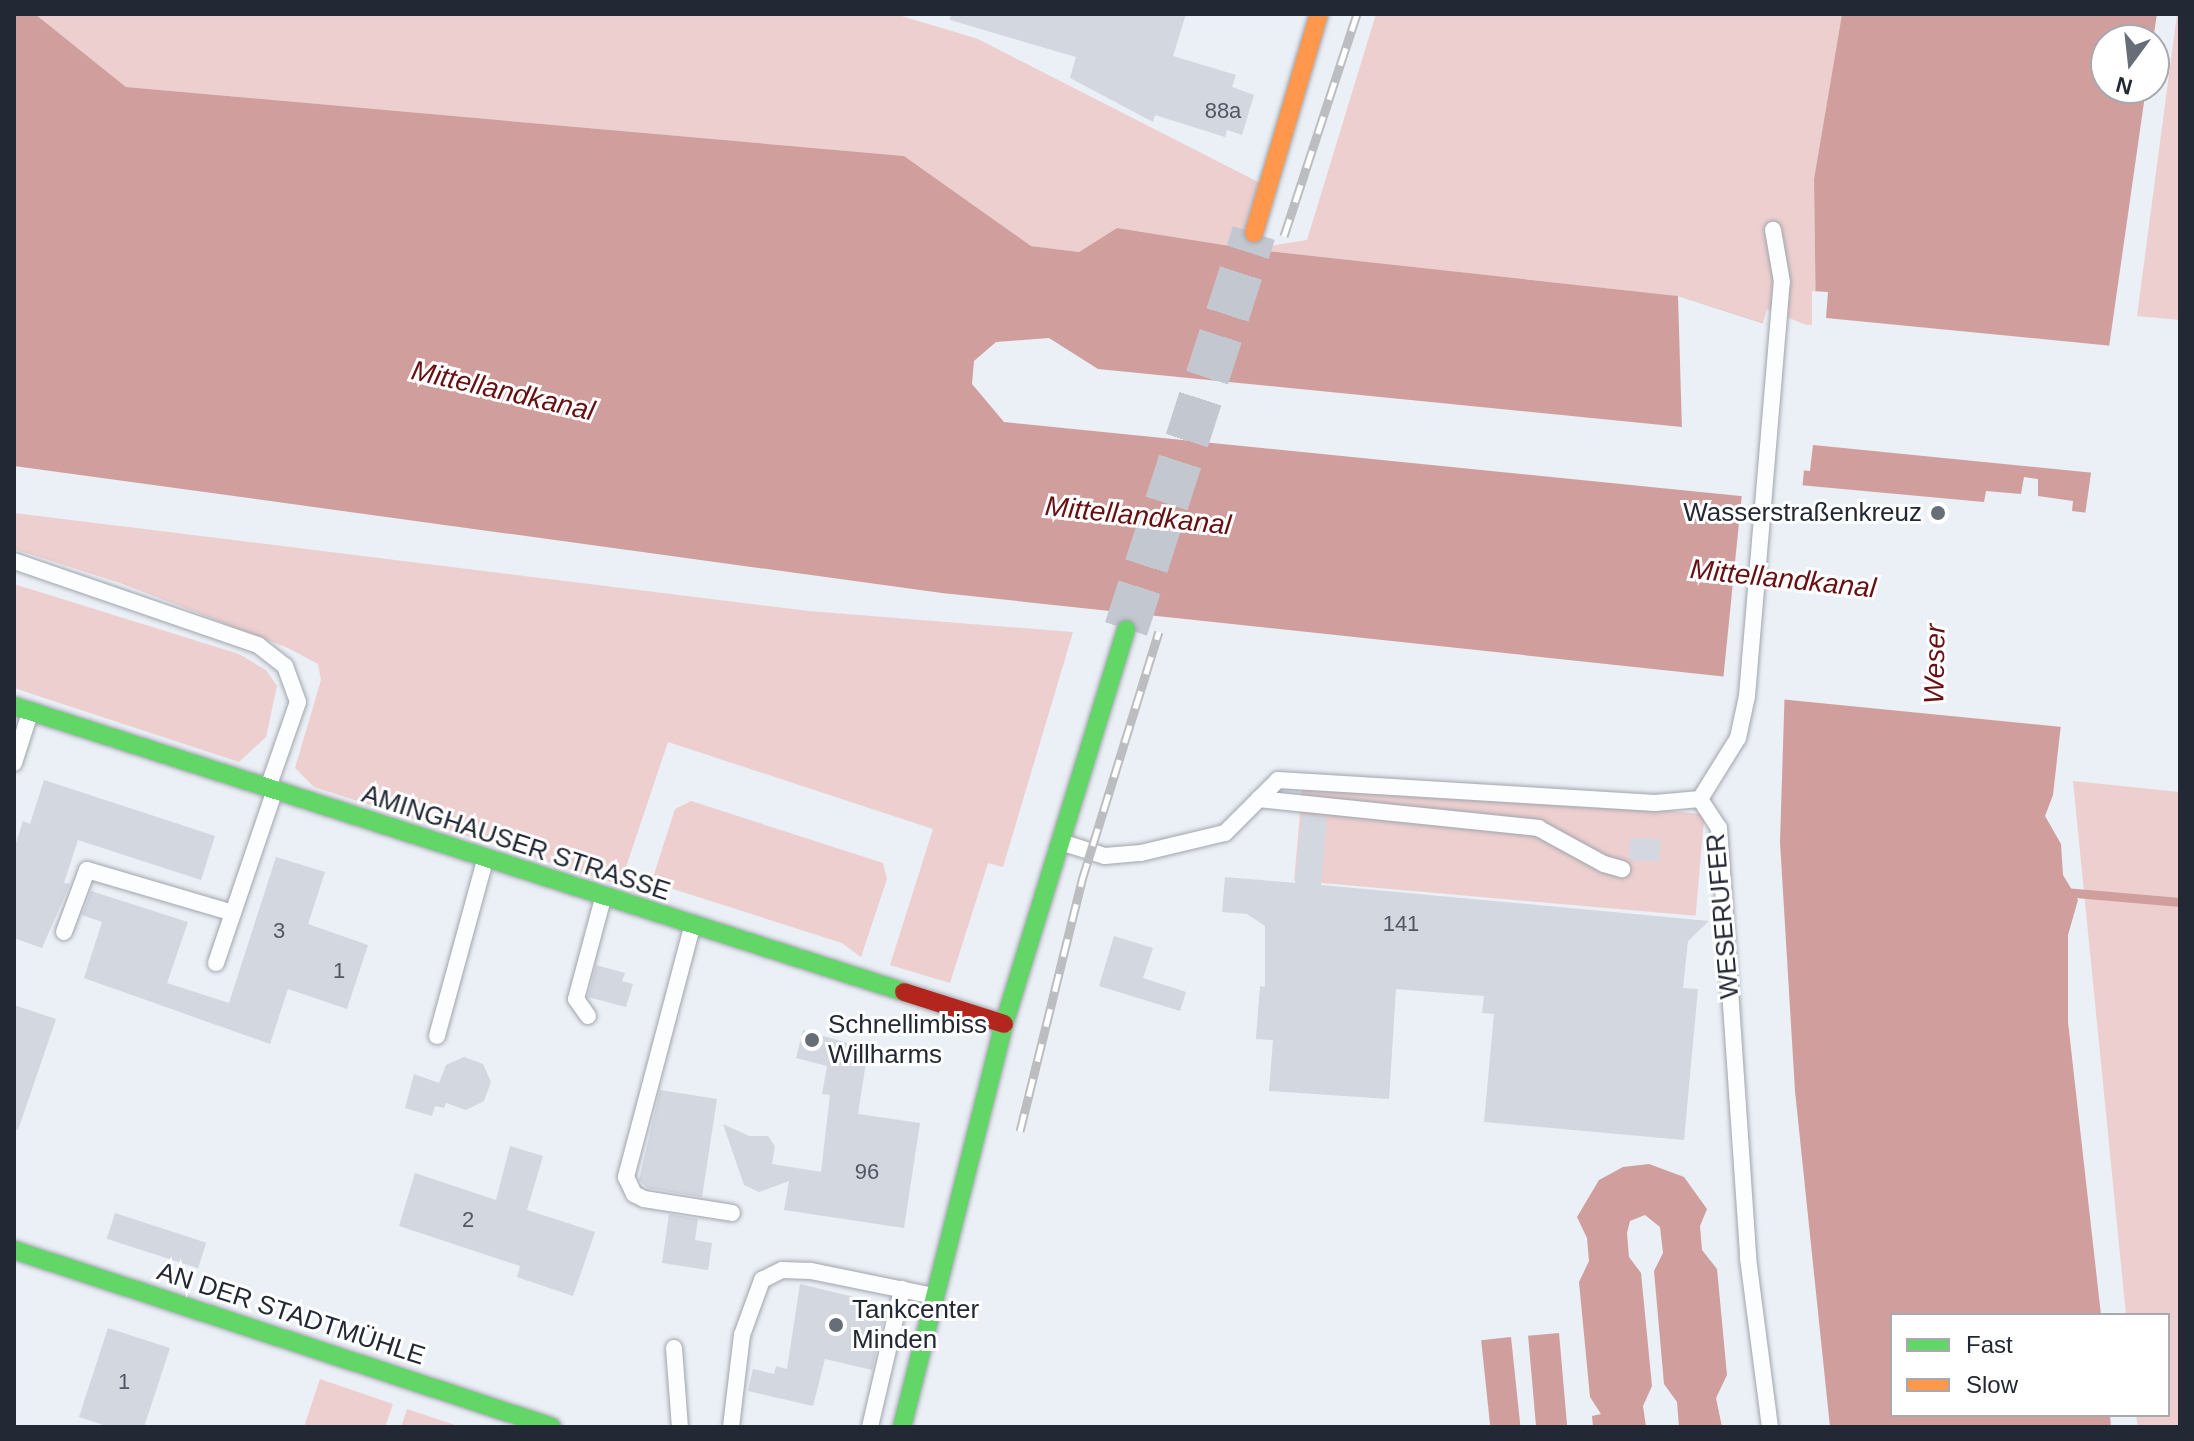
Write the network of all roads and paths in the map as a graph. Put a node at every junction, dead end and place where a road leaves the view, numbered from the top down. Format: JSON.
{"nodes":[{"id":1,"x":1319,"y":14,"type":"edge"},
{"id":2,"x":1773,"y":230,"type":"dead end"},
{"id":3,"x":1254,"y":233,"type":"tunnel mouth"},
{"id":4,"x":14,"y":561,"type":"edge"},
{"id":5,"x":1126,"y":629,"type":"tunnel mouth"},
{"id":6,"x":22,"y":708,"type":"edge"},
{"id":7,"x":14,"y":763,"type":"edge"},
{"id":8,"x":271,"y":790,"type":"junction"},
{"id":9,"x":1259,"y":799,"type":"junction"},
{"id":10,"x":1700,"y":799,"type":"junction"},
{"id":11,"x":1058,"y":841,"type":"junction"},
{"id":12,"x":485,"y":860,"type":"junction"},
{"id":13,"x":1622,"y":869,"type":"dead end"},
{"id":14,"x":603,"y":898,"type":"junction"},
{"id":15,"x":233,"y":913,"type":"junction"},
{"id":16,"x":692,"y":927,"type":"junction"},
{"id":17,"x":64,"y":932,"type":"dead end"},
{"id":18,"x":216,"y":963,"type":"dead end"},
{"id":19,"x":588,"y":1016,"type":"dead end"},
{"id":20,"x":1004,"y":1024,"type":"junction"},
{"id":21,"x":437,"y":1036,"type":"dead end"},
{"id":22,"x":732,"y":1213,"type":"dead end"},
{"id":23,"x":14,"y":1250,"type":"edge"},
{"id":24,"x":902,"y":1289,"type":"junction"},
{"id":25,"x":935,"y":1296,"type":"junction"},
{"id":26,"x":674,"y":1348,"type":"dead end"},
{"id":27,"x":552,"y":1427,"type":"edge"},
{"id":28,"x":680,"y":1427,"type":"edge"},
{"id":29,"x":731,"y":1427,"type":"edge"},
{"id":30,"x":870,"y":1427,"type":"edge"},
{"id":31,"x":902,"y":1427,"type":"edge"},
{"id":32,"x":1770,"y":1427,"type":"edge"}],
"edges":[{"from":1,"to":3,"type":"street"},
{"from":2,"to":10,"type":"lane","name":"WESERUFER"},
{"from":4,"to":8,"type":"lane"},
{"from":5,"to":11,"type":"street"},
{"from":6,"to":7,"type":"lane"},
{"from":6,"to":8,"type":"street","name":"AMINGHAUSER STRASSE"},
{"from":8,"to":12,"type":"street","name":"AMINGHAUSER STRASSE"},
{"from":8,"to":15,"type":"lane"},
{"from":9,"to":10,"type":"lane"},
{"from":9,"to":11,"type":"lane"},
{"from":9,"to":13,"type":"lane"},
{"from":10,"to":32,"type":"lane","name":"WESERUFER"},
{"from":11,"to":20,"type":"street"},
{"from":12,"to":14,"type":"street","name":"AMINGHAUSER STRASSE"},
{"from":12,"to":21,"type":"lane"},
{"from":14,"to":16,"type":"street","name":"AMINGHAUSER STRASSE"},
{"from":14,"to":19,"type":"lane"},
{"from":15,"to":17,"type":"lane"},
{"from":15,"to":18,"type":"lane"},
{"from":16,"to":20,"type":"street","name":"AMINGHAUSER STRASSE"},
{"from":16,"to":22,"type":"lane"},
{"from":20,"to":25,"type":"street"},
{"from":23,"to":27,"type":"street","name":"AN DER STADTMÜHLE"},
{"from":24,"to":25,"type":"lane"},
{"from":24,"to":29,"type":"lane"},
{"from":24,"to":30,"type":"lane"},
{"from":25,"to":31,"type":"street"},
{"from":26,"to":28,"type":"lane"}]}
